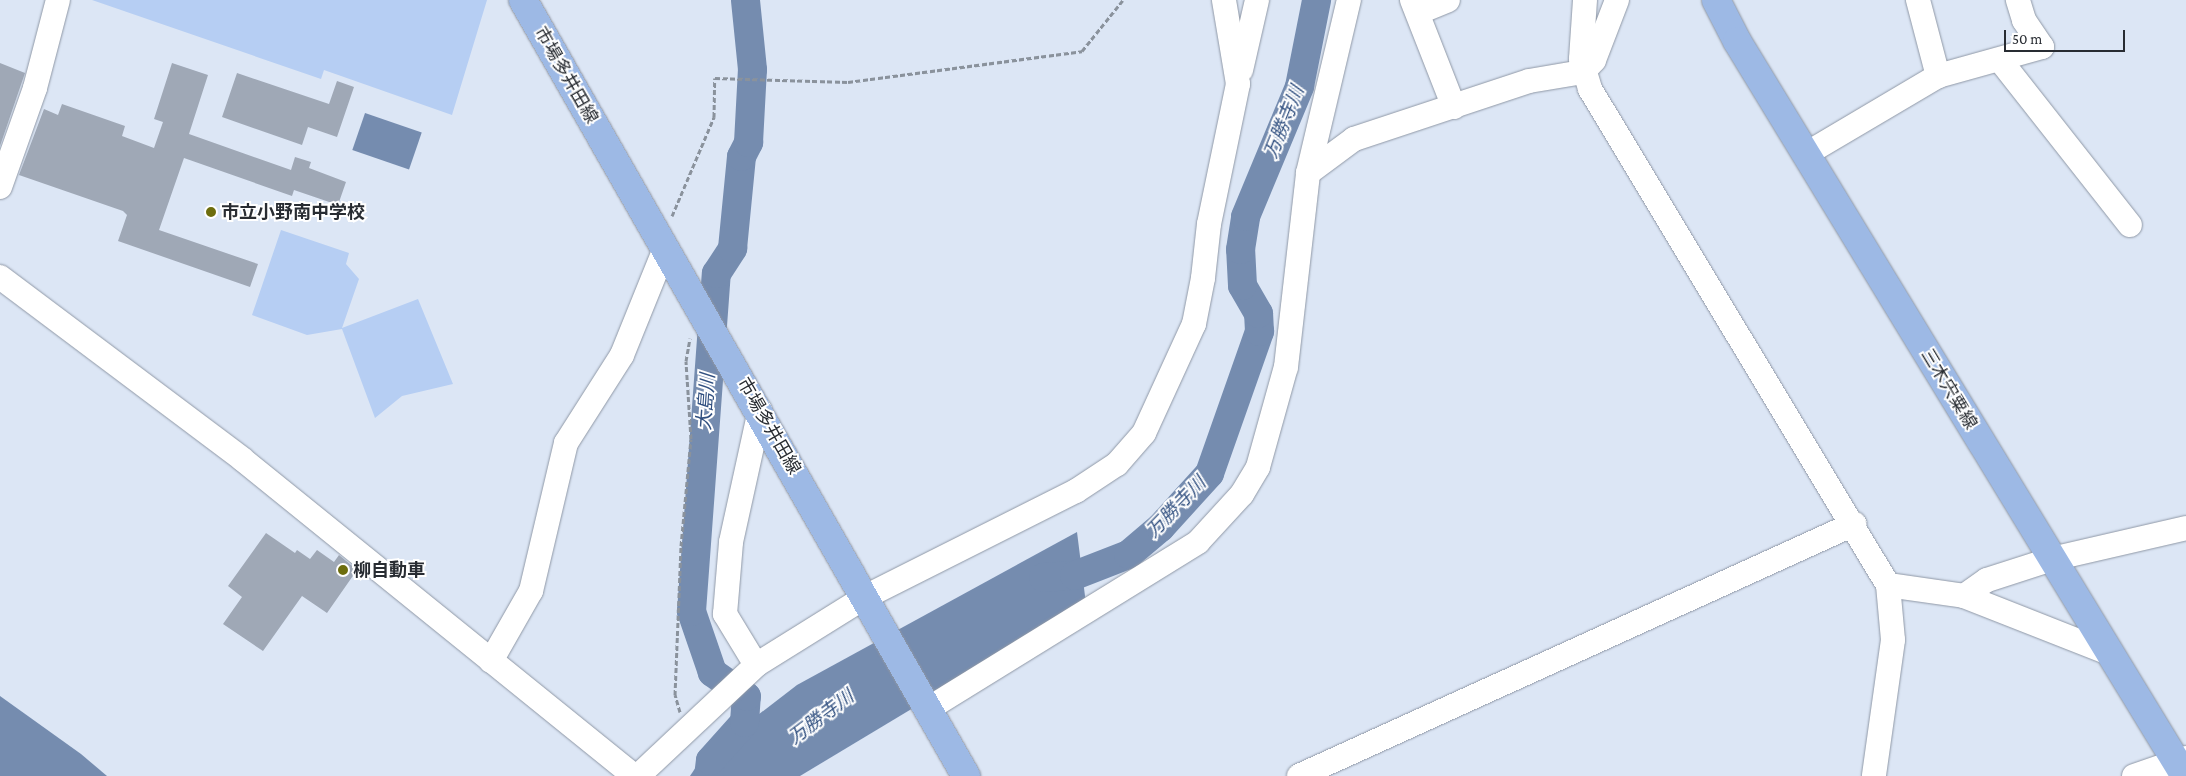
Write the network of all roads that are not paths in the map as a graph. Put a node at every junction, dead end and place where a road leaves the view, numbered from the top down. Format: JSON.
{"nodes":[{"id":1,"x":58,"y":0,"type":"edge"},
{"id":2,"x":523,"y":0,"type":"edge"},
{"id":3,"x":1224,"y":0,"type":"edge"},
{"id":4,"x":1257,"y":0,"type":"edge"},
{"id":5,"x":1349,"y":0,"type":"edge"},
{"id":6,"x":1448,"y":0,"type":"edge"},
{"id":7,"x":1585,"y":0,"type":"edge"},
{"id":8,"x":1616,"y":0,"type":"edge"},
{"id":9,"x":1716,"y":0,"type":"edge"},
{"id":10,"x":1918,"y":0,"type":"edge"},
{"id":11,"x":2018,"y":0,"type":"edge"},
{"id":12,"x":1415,"y":6,"type":"edge"},
{"id":13,"x":2000,"y":60,"type":"junction"},
{"id":14,"x":1583,"y":72,"type":"junction"},
{"id":15,"x":1938,"y":76,"type":"junction"},
{"id":16,"x":1238,"y":84,"type":"junction"},
{"id":17,"x":1454,"y":107,"type":"junction"},
{"id":18,"x":1806,"y":154,"type":"junction"},
{"id":19,"x":1308,"y":173,"type":"junction"},
{"id":20,"x":0,"y":187,"type":"edge"},
{"id":21,"x":2130,"y":225,"type":"dead end"},
{"id":22,"x":664,"y":251,"type":"junction"},
{"id":23,"x":0,"y":277,"type":"edge"},
{"id":24,"x":760,"y":410,"type":"junction"},
{"id":25,"x":1854,"y":524,"type":"junction"},
{"id":26,"x":2186,"y":528,"type":"edge"},
{"id":27,"x":2052,"y":559,"type":"junction"},
{"id":28,"x":1888,"y":585,"type":"junction"},
{"id":29,"x":1964,"y":596,"type":"junction"},
{"id":30,"x":869,"y":601,"type":"junction"},
{"id":31,"x":2109,"y":653,"type":"junction"},
{"id":32,"x":491,"y":661,"type":"junction"},
{"id":33,"x":756,"y":665,"type":"junction"},
{"id":34,"x":924,"y":703,"type":"junction"},
{"id":35,"x":2181,"y":765,"type":"edge"},
{"id":36,"x":636,"y":776,"type":"edge"},
{"id":37,"x":966,"y":776,"type":"edge"},
{"id":38,"x":1299,"y":776,"type":"edge"},
{"id":39,"x":1874,"y":776,"type":"edge"},
{"id":40,"x":2134,"y":776,"type":"edge"}],
"edges":[{"from":1,"to":20,"type":"street"},
{"from":2,"to":22,"type":"main road","name":"市場多井田線"},
{"from":3,"to":16,"type":"street"},
{"from":4,"to":16,"type":"street"},
{"from":5,"to":19,"type":"street"},
{"from":6,"to":12,"type":"street"},
{"from":7,"to":14,"type":"street"},
{"from":8,"to":14,"type":"street"},
{"from":9,"to":18,"type":"main road","name":"三木宍粟線"},
{"from":10,"to":15,"type":"street"},
{"from":11,"to":13,"type":"street"},
{"from":12,"to":17,"type":"street"},
{"from":13,"to":15,"type":"street"},
{"from":13,"to":21,"type":"street"},
{"from":14,"to":17,"type":"street"},
{"from":14,"to":25,"type":"street"},
{"from":15,"to":18,"type":"street"},
{"from":16,"to":30,"type":"street"},
{"from":17,"to":19,"type":"street"},
{"from":18,"to":27,"type":"main road","name":"三木宍粟線"},
{"from":19,"to":34,"type":"street"},
{"from":22,"to":24,"type":"main road","name":"市場多井田線"},
{"from":22,"to":32,"type":"street"},
{"from":23,"to":32,"type":"street"},
{"from":24,"to":30,"type":"main road","name":"市場多井田線"},
{"from":24,"to":33,"type":"street"},
{"from":25,"to":28,"type":"street"},
{"from":25,"to":38,"type":"street"},
{"from":26,"to":27,"type":"street"},
{"from":27,"to":29,"type":"street"},
{"from":27,"to":31,"type":"main road","name":"三木宍粟線"},
{"from":28,"to":29,"type":"street"},
{"from":28,"to":39,"type":"street"},
{"from":29,"to":31,"type":"street"},
{"from":30,"to":33,"type":"street"},
{"from":30,"to":34,"type":"main road","name":"市場多井田線"},
{"from":31,"to":35,"type":"main road","name":"三木宍粟線"},
{"from":32,"to":36,"type":"street"},
{"from":33,"to":36,"type":"street"},
{"from":34,"to":37,"type":"main road","name":"市場多井田線"},
{"from":35,"to":40,"type":"street"}]}
